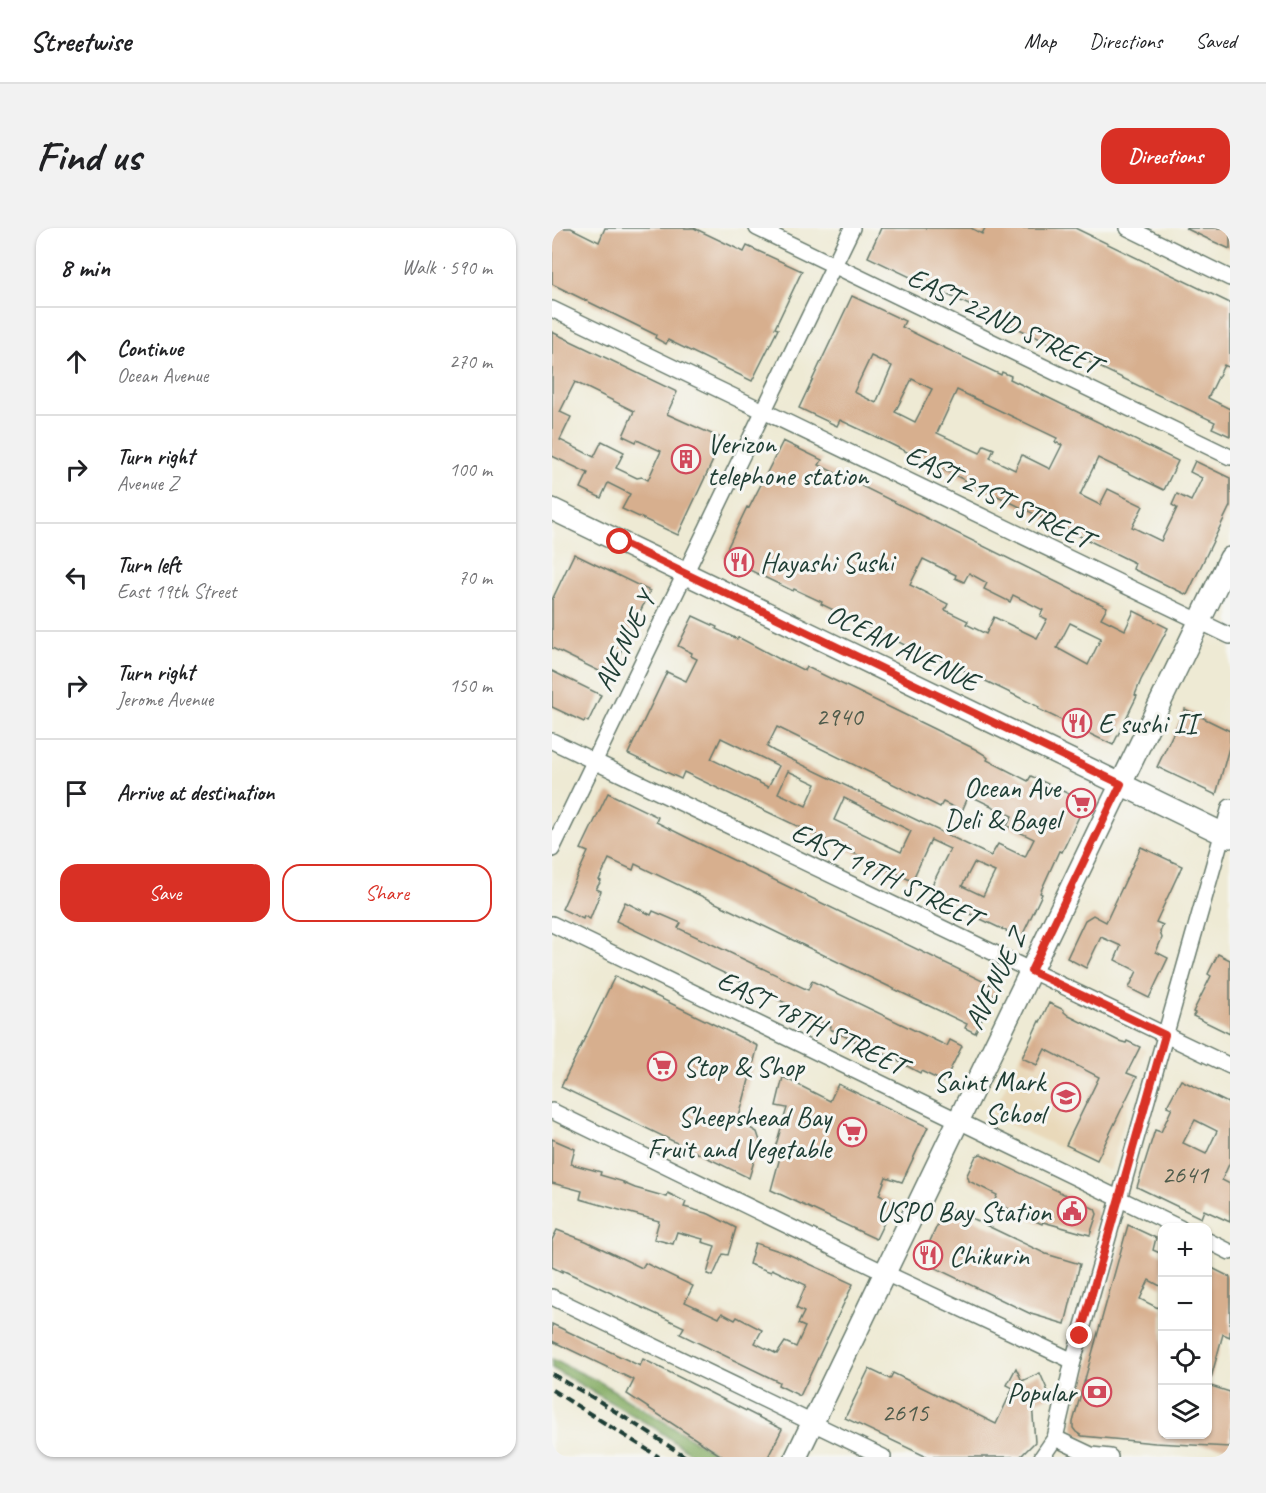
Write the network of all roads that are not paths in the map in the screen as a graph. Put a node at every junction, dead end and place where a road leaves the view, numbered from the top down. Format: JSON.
{"nodes":[{"id":1,"x":757,"y":228,"type":"edge"},
{"id":2,"x":852,"y":228,"type":"edge"},
{"id":3,"x":1128,"y":228,"type":"edge"},
{"id":4,"x":834,"y":265,"type":"junction"},
{"id":5,"x":1230,"y":278,"type":"edge"},
{"id":6,"x":552,"y":309,"type":"edge"},
{"id":7,"x":764,"y":411,"type":"junction"},
{"id":8,"x":1230,"y":457,"type":"edge"},
{"id":9,"x":552,"y":509,"type":"edge"},
{"id":10,"x":1230,"y":558,"type":"edge"},
{"id":11,"x":685,"y":573,"type":"junction"},
{"id":12,"x":1199,"y":621,"type":"junction"},
{"id":13,"x":1230,"y":636,"type":"edge"},
{"id":14,"x":552,"y":741,"type":"edge"},
{"id":15,"x":594,"y":762,"type":"junction"},
{"id":16,"x":1121,"y":784,"type":"junction"},
{"id":17,"x":1230,"y":807,"type":"edge"},
{"id":18,"x":1226,"y":835,"type":"edge"},
{"id":19,"x":552,"y":849,"type":"edge"},
{"id":20,"x":552,"y":924,"type":"edge"},
{"id":21,"x":1031,"y":971,"type":"junction"},
{"id":22,"x":1165,"y":1035,"type":"junction"},
{"id":23,"x":1230,"y":1066,"type":"edge"},
{"id":24,"x":552,"y":1111,"type":"edge"},
{"id":25,"x":958,"y":1121,"type":"junction"},
{"id":26,"x":1120,"y":1198,"type":"junction"},
{"id":27,"x":1172,"y":1223,"type":"edge"},
{"id":28,"x":1212,"y":1243,"type":"edge"},
{"id":29,"x":1230,"y":1252,"type":"edge"},
{"id":30,"x":885,"y":1273,"type":"junction"},
{"id":31,"x":552,"y":1297,"type":"edge"},
{"id":32,"x":1073,"y":1361,"type":"junction"},
{"id":33,"x":812,"y":1424,"type":"junction"},
{"id":34,"x":1055,"y":1438,"type":"junction"},
{"id":35,"x":1088,"y":1456,"type":"edge"},
{"id":36,"x":796,"y":1457,"type":"edge"},
{"id":37,"x":883,"y":1457,"type":"edge"},
{"id":38,"x":1042,"y":1457,"type":"edge"},
{"id":39,"x":1110,"y":1457,"type":"edge"}],
"edges":[{"from":1,"to":4,"type":"street","name":"EAST 22ND STREET"},
{"from":2,"to":4,"type":"street","name":"AVENUE Y"},
{"from":3,"to":5,"type":"street"},
{"from":4,"to":7,"type":"street","name":"AVENUE Y"},
{"from":4,"to":8,"type":"street","name":"EAST 22ND STREET"},
{"from":6,"to":7,"type":"street","name":"EAST 21ST STREET"},
{"from":7,"to":11,"type":"street","name":"AVENUE Y"},
{"from":7,"to":12,"type":"street","name":"EAST 21ST STREET"},
{"from":9,"to":11,"type":"street","name":"OCEAN AVENUE"},
{"from":10,"to":12,"type":"street","name":"AVENUE Z"},
{"from":11,"to":15,"type":"street","name":"AVENUE Y"},
{"from":11,"to":16,"type":"street","name":"OCEAN AVENUE"},
{"from":12,"to":13,"type":"street","name":"EAST 21ST STREET"},
{"from":12,"to":16,"type":"street","name":"AVENUE Z"},
{"from":14,"to":15,"type":"street","name":"EAST 19TH STREET"},
{"from":15,"to":19,"type":"street","name":"AVENUE Y"},
{"from":15,"to":21,"type":"street","name":"EAST 19TH STREET"},
{"from":16,"to":18,"type":"street","name":"OCEAN AVENUE"},
{"from":16,"to":21,"type":"street","name":"AVENUE Z"},
{"from":17,"to":18,"type":"street"},
{"from":18,"to":22,"type":"street"},
{"from":20,"to":25,"type":"street","name":"EAST 18TH STREET"},
{"from":21,"to":22,"type":"street","name":"EAST 19TH STREET"},
{"from":21,"to":25,"type":"street","name":"AVENUE Z"},
{"from":22,"to":23,"type":"street","name":"EAST 19TH STREET"},
{"from":22,"to":26,"type":"street"},
{"from":24,"to":30,"type":"street"},
{"from":25,"to":26,"type":"street","name":"EAST 18TH STREET"},
{"from":25,"to":30,"type":"street","name":"AVENUE Z"},
{"from":26,"to":27,"type":"street","name":"EAST 18TH STREET"},
{"from":26,"to":32,"type":"street"},
{"from":28,"to":29,"type":"street"},
{"from":30,"to":32,"type":"street"},
{"from":30,"to":33,"type":"street","name":"AVENUE Z"},
{"from":31,"to":33,"type":"street"},
{"from":32,"to":34,"type":"street"},
{"from":33,"to":36,"type":"street","name":"AVENUE Z"},
{"from":33,"to":37,"type":"street"},
{"from":34,"to":35,"type":"street"},
{"from":34,"to":38,"type":"street"},
{"from":35,"to":39,"type":"street"}]}
